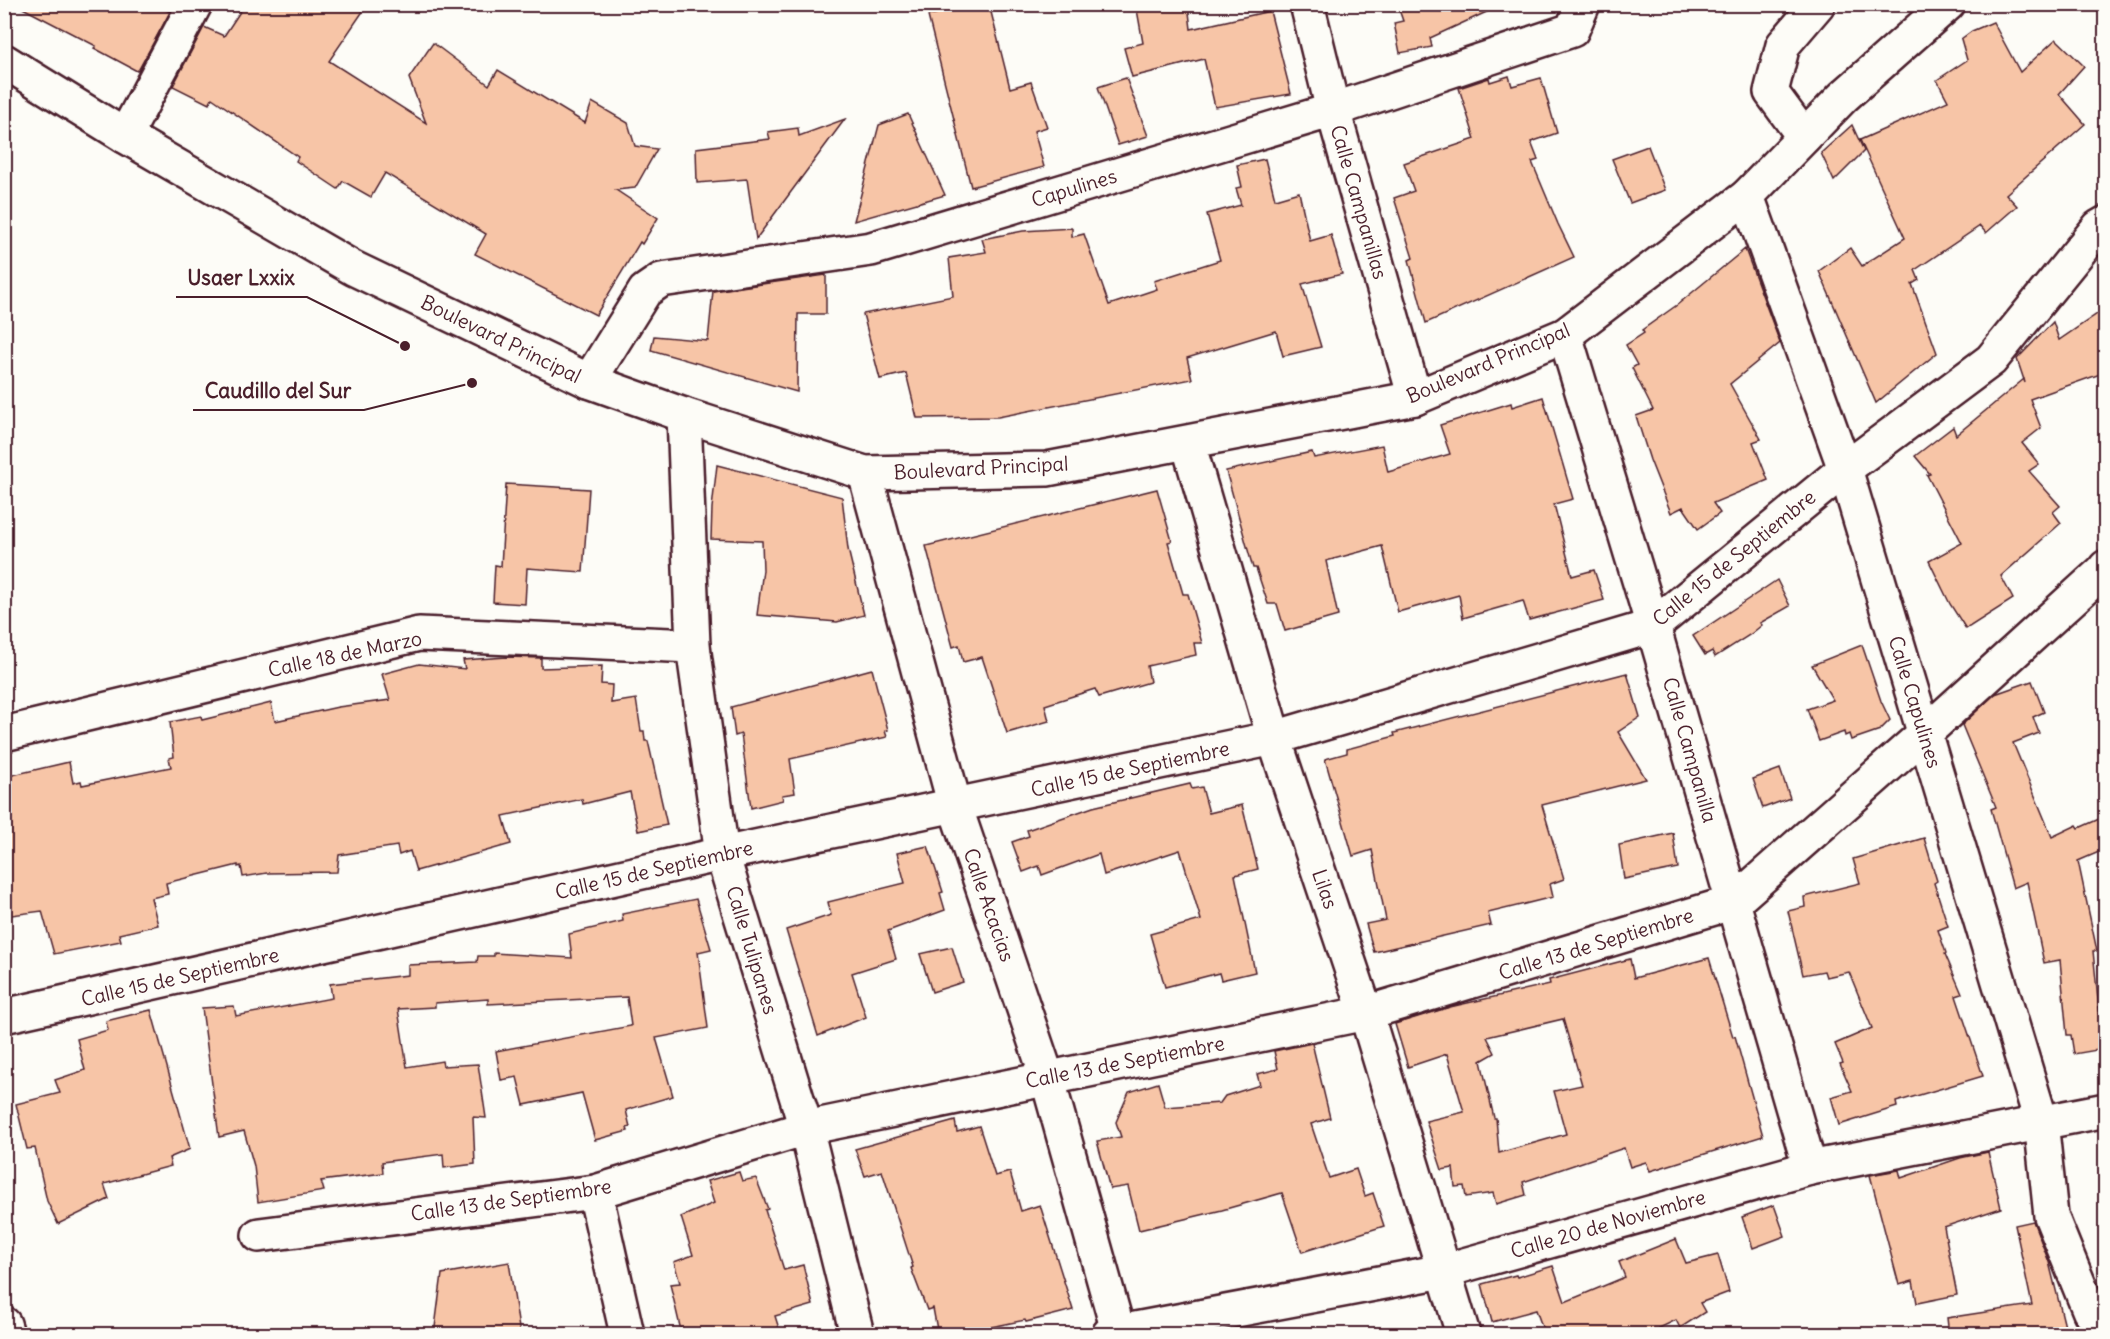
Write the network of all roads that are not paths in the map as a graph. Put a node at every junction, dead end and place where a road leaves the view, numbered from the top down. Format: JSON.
{"nodes":[{"id":1,"x":195,"y":4,"type":"edge"},
{"id":2,"x":1307,"y":4,"type":"edge"},
{"id":3,"x":1583,"y":4,"type":"edge"},
{"id":4,"x":1818,"y":4,"type":"edge"},
{"id":5,"x":1948,"y":4,"type":"edge"},
{"id":6,"x":4,"y":61,"type":"edge"},
{"id":7,"x":1333,"y":110,"type":"junction"},
{"id":8,"x":125,"y":136,"type":"junction"},
{"id":9,"x":1804,"y":137,"type":"junction"},
{"id":10,"x":1747,"y":196,"type":"junction"},
{"id":11,"x":2106,"y":223,"type":"edge"},
{"id":12,"x":1565,"y":334,"type":"junction"},
{"id":13,"x":589,"y":381,"type":"junction"},
{"id":14,"x":1415,"y":398,"type":"junction"},
{"id":15,"x":684,"y":415,"type":"junction"},
{"id":16,"x":1188,"y":442,"type":"junction"},
{"id":17,"x":1845,"y":469,"type":"junction"},
{"id":18,"x":865,"y":473,"type":"junction"},
{"id":19,"x":2106,"y":567,"type":"edge"},
{"id":20,"x":1653,"y":626,"type":"junction"},
{"id":21,"x":693,"y":646,"type":"junction"},
{"id":22,"x":4,"y":734,"type":"edge"},
{"id":23,"x":1924,"y":734,"type":"junction"},
{"id":24,"x":1274,"y":738,"type":"junction"},
{"id":25,"x":955,"y":806,"type":"junction"},
{"id":26,"x":722,"y":854,"type":"junction"},
{"id":27,"x":1734,"y":902,"type":"junction"},
{"id":28,"x":1366,"y":1012,"type":"junction"},
{"id":29,"x":4,"y":1016,"type":"edge"},
{"id":30,"x":1047,"y":1077,"type":"junction"},
{"id":31,"x":2106,"y":1110,"type":"edge"},
{"id":32,"x":2040,"y":1121,"type":"junction"},
{"id":33,"x":806,"y":1128,"type":"junction"},
{"id":34,"x":1810,"y":1168,"type":"junction"},
{"id":35,"x":595,"y":1192,"type":"junction"},
{"id":36,"x":258,"y":1235,"type":"dead end"},
{"id":37,"x":1443,"y":1271,"type":"junction"},
{"id":38,"x":2106,"y":1322,"type":"edge"},
{"id":39,"x":4,"y":1324,"type":"edge"},
{"id":40,"x":1116,"y":1334,"type":"edge"},
{"id":41,"x":7,"y":1335,"type":"edge"},
{"id":42,"x":627,"y":1335,"type":"edge"},
{"id":43,"x":857,"y":1335,"type":"edge"},
{"id":44,"x":1463,"y":1335,"type":"edge"}],
"edges":[{"from":1,"to":8,"type":"street"},
{"from":2,"to":7,"type":"street","name":"Calle Campanillas"},
{"from":3,"to":7,"type":"street","name":"Capulines"},
{"from":4,"to":9,"type":"street"},
{"from":5,"to":9,"type":"street","name":"Boulevard Principal"},
{"from":6,"to":8,"type":"street","name":"Boulevard Principal"},
{"from":7,"to":13,"type":"street","name":"Capulines"},
{"from":7,"to":14,"type":"street","name":"Calle Campanillas"},
{"from":8,"to":13,"type":"street","name":"Boulevard Principal"},
{"from":9,"to":10,"type":"street","name":"Boulevard Principal"},
{"from":10,"to":12,"type":"street","name":"Boulevard Principal"},
{"from":10,"to":17,"type":"street","name":"Calle Capulines"},
{"from":11,"to":17,"type":"street","name":"Calle 15 de Septiembre"},
{"from":12,"to":14,"type":"street","name":"Boulevard Principal"},
{"from":12,"to":20,"type":"street","name":"Calle Campanilla"},
{"from":13,"to":15,"type":"street","name":"Boulevard Principal"},
{"from":14,"to":16,"type":"street","name":"Boulevard Principal"},
{"from":15,"to":18,"type":"street","name":"Boulevard Principal"},
{"from":15,"to":21,"type":"street","name":"Calle Tulipanes"},
{"from":16,"to":18,"type":"street","name":"Boulevard Principal"},
{"from":16,"to":24,"type":"street","name":"Lilas"},
{"from":17,"to":20,"type":"street","name":"Calle 15 de Septiembre"},
{"from":17,"to":23,"type":"street","name":"Calle Capulines"},
{"from":18,"to":25,"type":"street","name":"Calle Acacias"},
{"from":19,"to":23,"type":"street","name":"Calle 13 de Septiembre"},
{"from":20,"to":24,"type":"street","name":"Calle 15 de Septiembre"},
{"from":20,"to":27,"type":"street","name":"Calle Campanilla"},
{"from":21,"to":22,"type":"street","name":"Calle 18 de Marzo"},
{"from":21,"to":26,"type":"street","name":"Calle Tulipanes"},
{"from":23,"to":27,"type":"street","name":"Calle 13 de Septiembre"},
{"from":23,"to":32,"type":"street","name":"Calle Capulines"},
{"from":24,"to":25,"type":"street","name":"Calle 15 de Septiembre"},
{"from":24,"to":28,"type":"street","name":"Lilas"},
{"from":25,"to":26,"type":"street","name":"Calle 15 de Septiembre"},
{"from":25,"to":30,"type":"street","name":"Calle Acacias"},
{"from":26,"to":29,"type":"street","name":"Calle 15 de Septiembre"},
{"from":26,"to":33,"type":"street","name":"Calle Tulipanes"},
{"from":27,"to":28,"type":"street","name":"Calle 13 de Septiembre"},
{"from":27,"to":34,"type":"street","name":"Calle Campanilla"},
{"from":28,"to":30,"type":"street","name":"Calle 13 de Septiembre"},
{"from":28,"to":37,"type":"street","name":"Lilas"},
{"from":30,"to":33,"type":"street","name":"Calle 13 de Septiembre"},
{"from":30,"to":40,"type":"street","name":"Calle Acacias"},
{"from":31,"to":32,"type":"street","name":"Calle 20 de Noviembre"},
{"from":32,"to":34,"type":"street","name":"Calle 20 de Noviembre"},
{"from":32,"to":38,"type":"street","name":"Calle Capulines"},
{"from":33,"to":35,"type":"street","name":"Calle 13 de Septiembre"},
{"from":33,"to":43,"type":"street","name":"Calle Tulipanes"},
{"from":34,"to":37,"type":"street","name":"Calle 20 de Noviembre"},
{"from":35,"to":36,"type":"street","name":"Calle 13 de Septiembre"},
{"from":35,"to":42,"type":"street"},
{"from":37,"to":40,"type":"street","name":"Calle 20 de Noviembre"},
{"from":37,"to":44,"type":"street","name":"Lilas"},
{"from":39,"to":41,"type":"street"}]}
